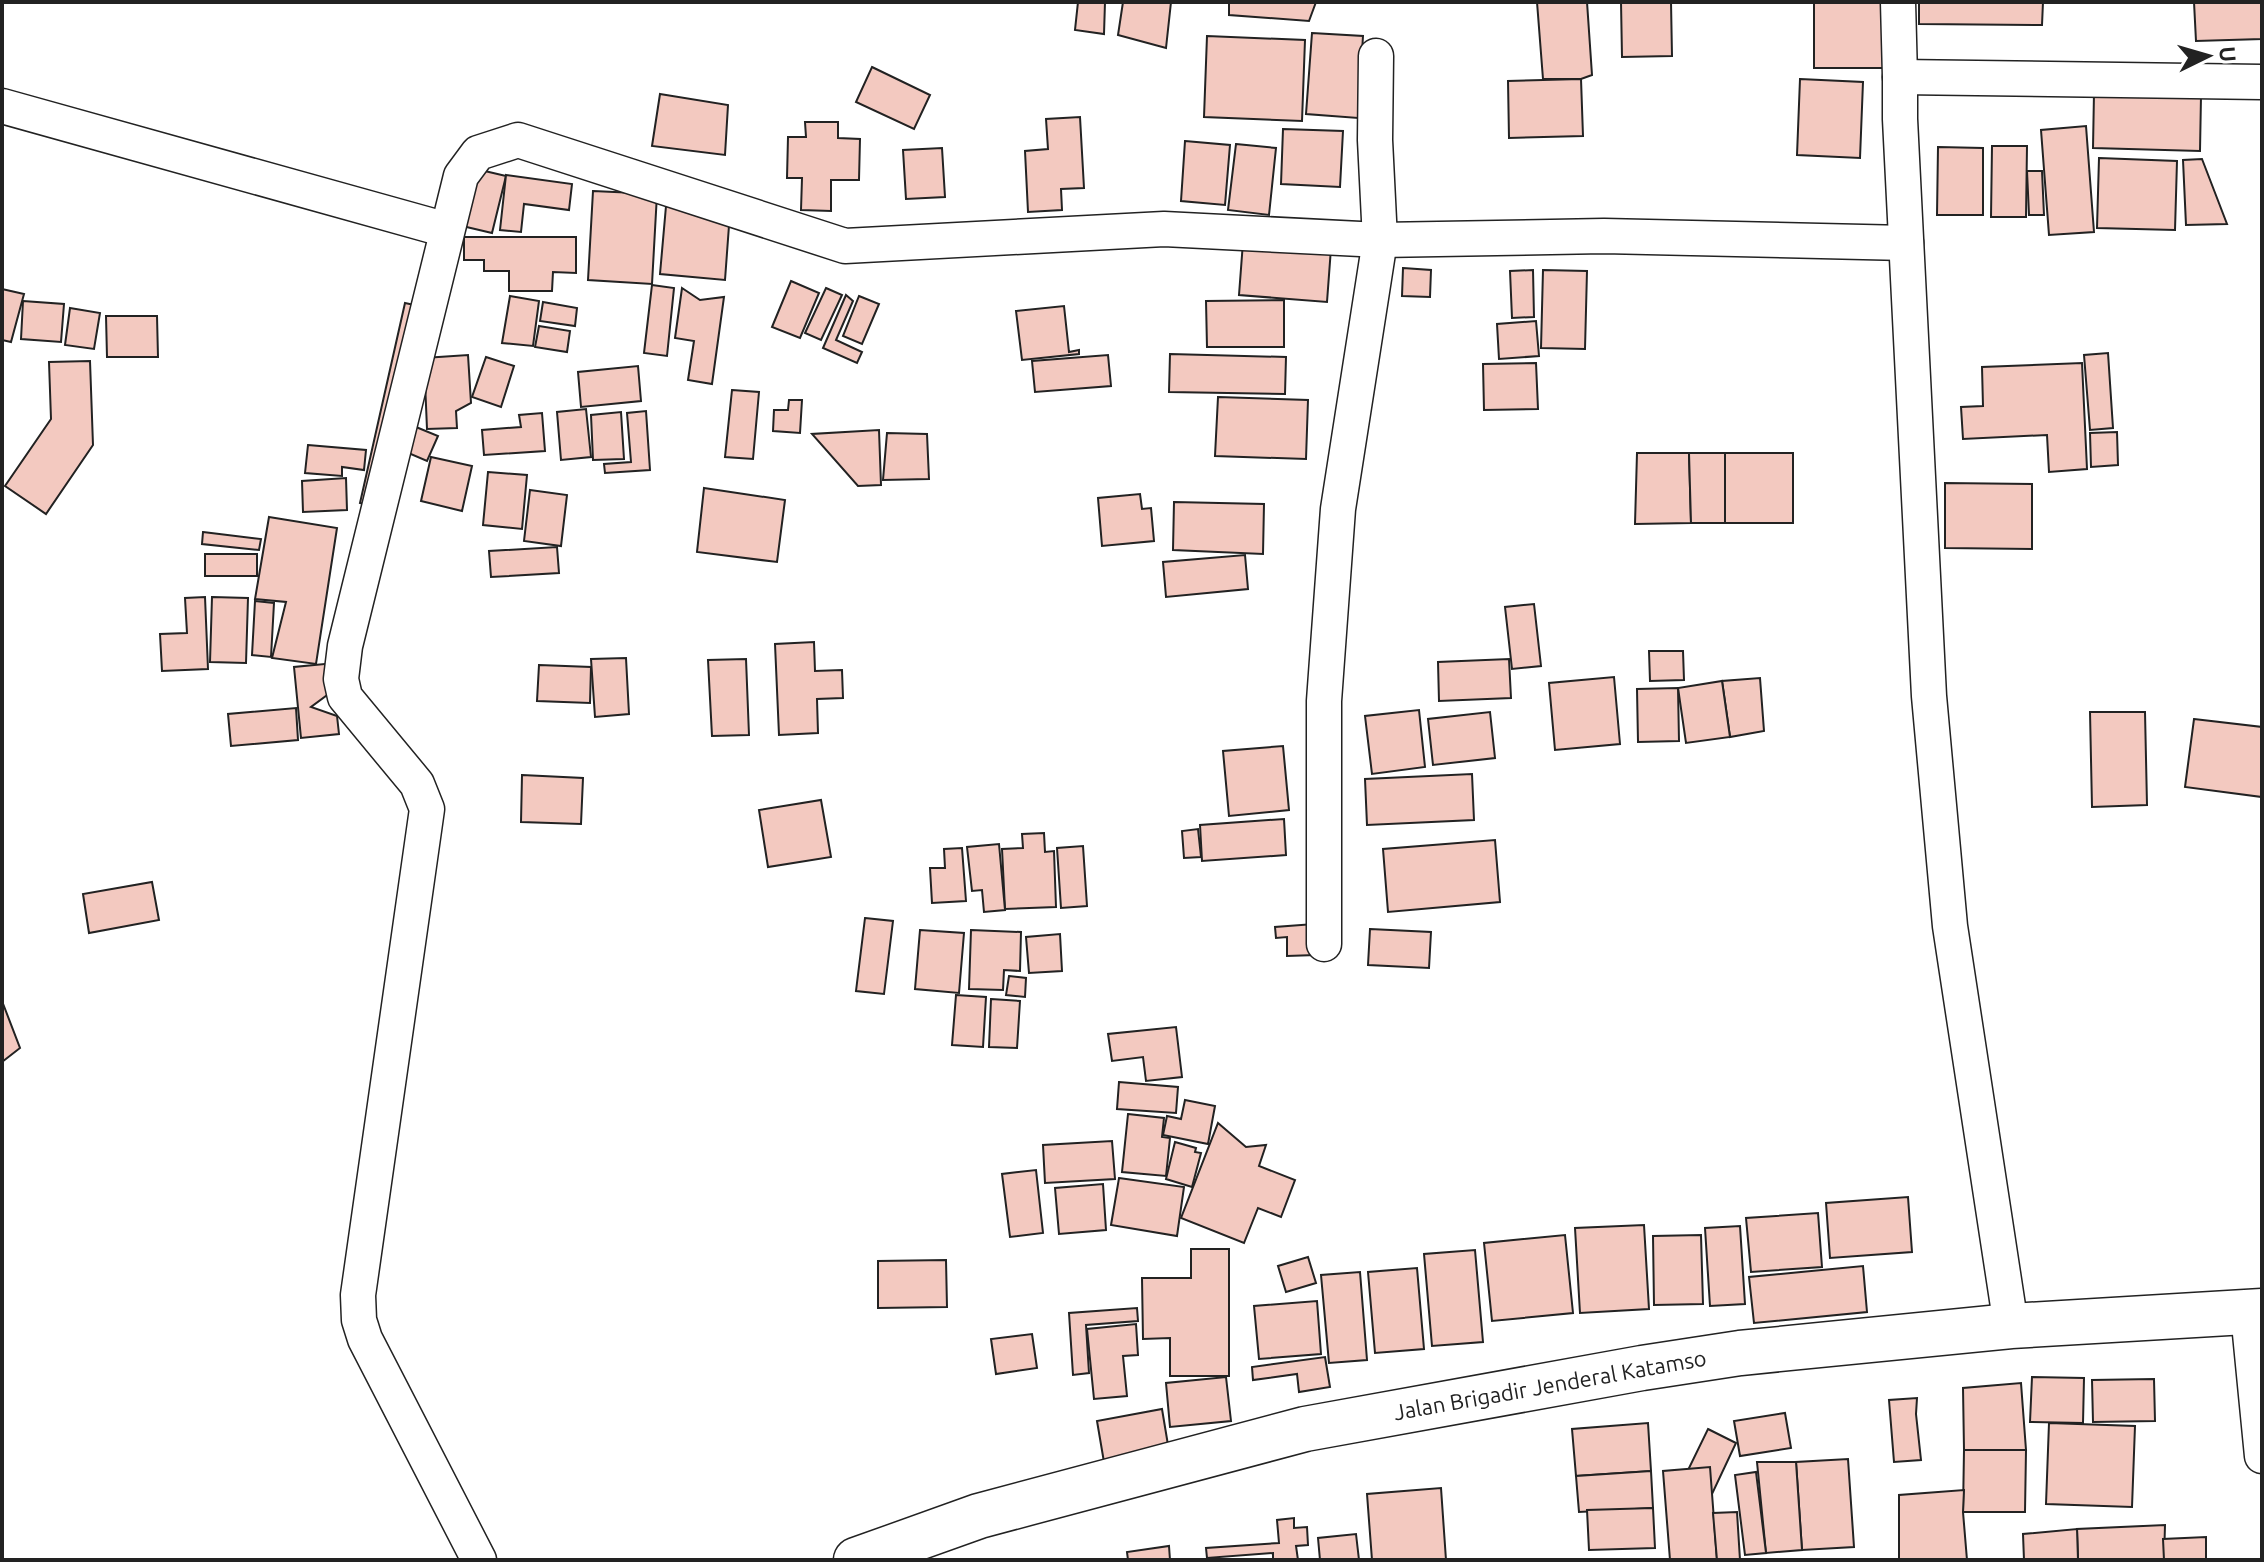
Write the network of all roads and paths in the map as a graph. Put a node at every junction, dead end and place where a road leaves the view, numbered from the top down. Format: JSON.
{"nodes":[{"id":1,"x":1898,"y":2,"type":"edge"},
{"id":2,"x":1376,"y":56,"type":"dead end"},
{"id":3,"x":1900,"y":77,"type":"junction"},
{"id":4,"x":2262,"y":82,"type":"edge"},
{"id":5,"x":2,"y":106,"type":"edge"},
{"id":6,"x":447,"y":230,"type":"junction"},
{"id":7,"x":1380,"y":240,"type":"junction"},
{"id":8,"x":1906,"y":243,"type":"junction"},
{"id":9,"x":1324,"y":944,"type":"dead end"},
{"id":10,"x":2255,"y":1312,"type":"edge"},
{"id":11,"x":2011,"y":1326,"type":"junction"},
{"id":12,"x":2262,"y":1456,"type":"edge"},
{"id":13,"x":479,"y":1560,"type":"edge"},
{"id":14,"x":856,"y":1560,"type":"edge"}],
"edges":[{"from":1,"to":3,"type":"street"},
{"from":2,"to":7,"type":"street"},
{"from":3,"to":4,"type":"street"},
{"from":3,"to":8,"type":"street"},
{"from":5,"to":6,"type":"street"},
{"from":6,"to":7,"type":"street"},
{"from":6,"to":13,"type":"street"},
{"from":7,"to":8,"type":"street"},
{"from":7,"to":9,"type":"street"},
{"from":8,"to":11,"type":"street"},
{"from":10,"to":11,"type":"main road","name":"Jalan Brigadir Jenderal Katamso"},
{"from":10,"to":12,"type":"street"},
{"from":11,"to":14,"type":"main road","name":"Jalan Brigadir Jenderal Katamso"}]}
